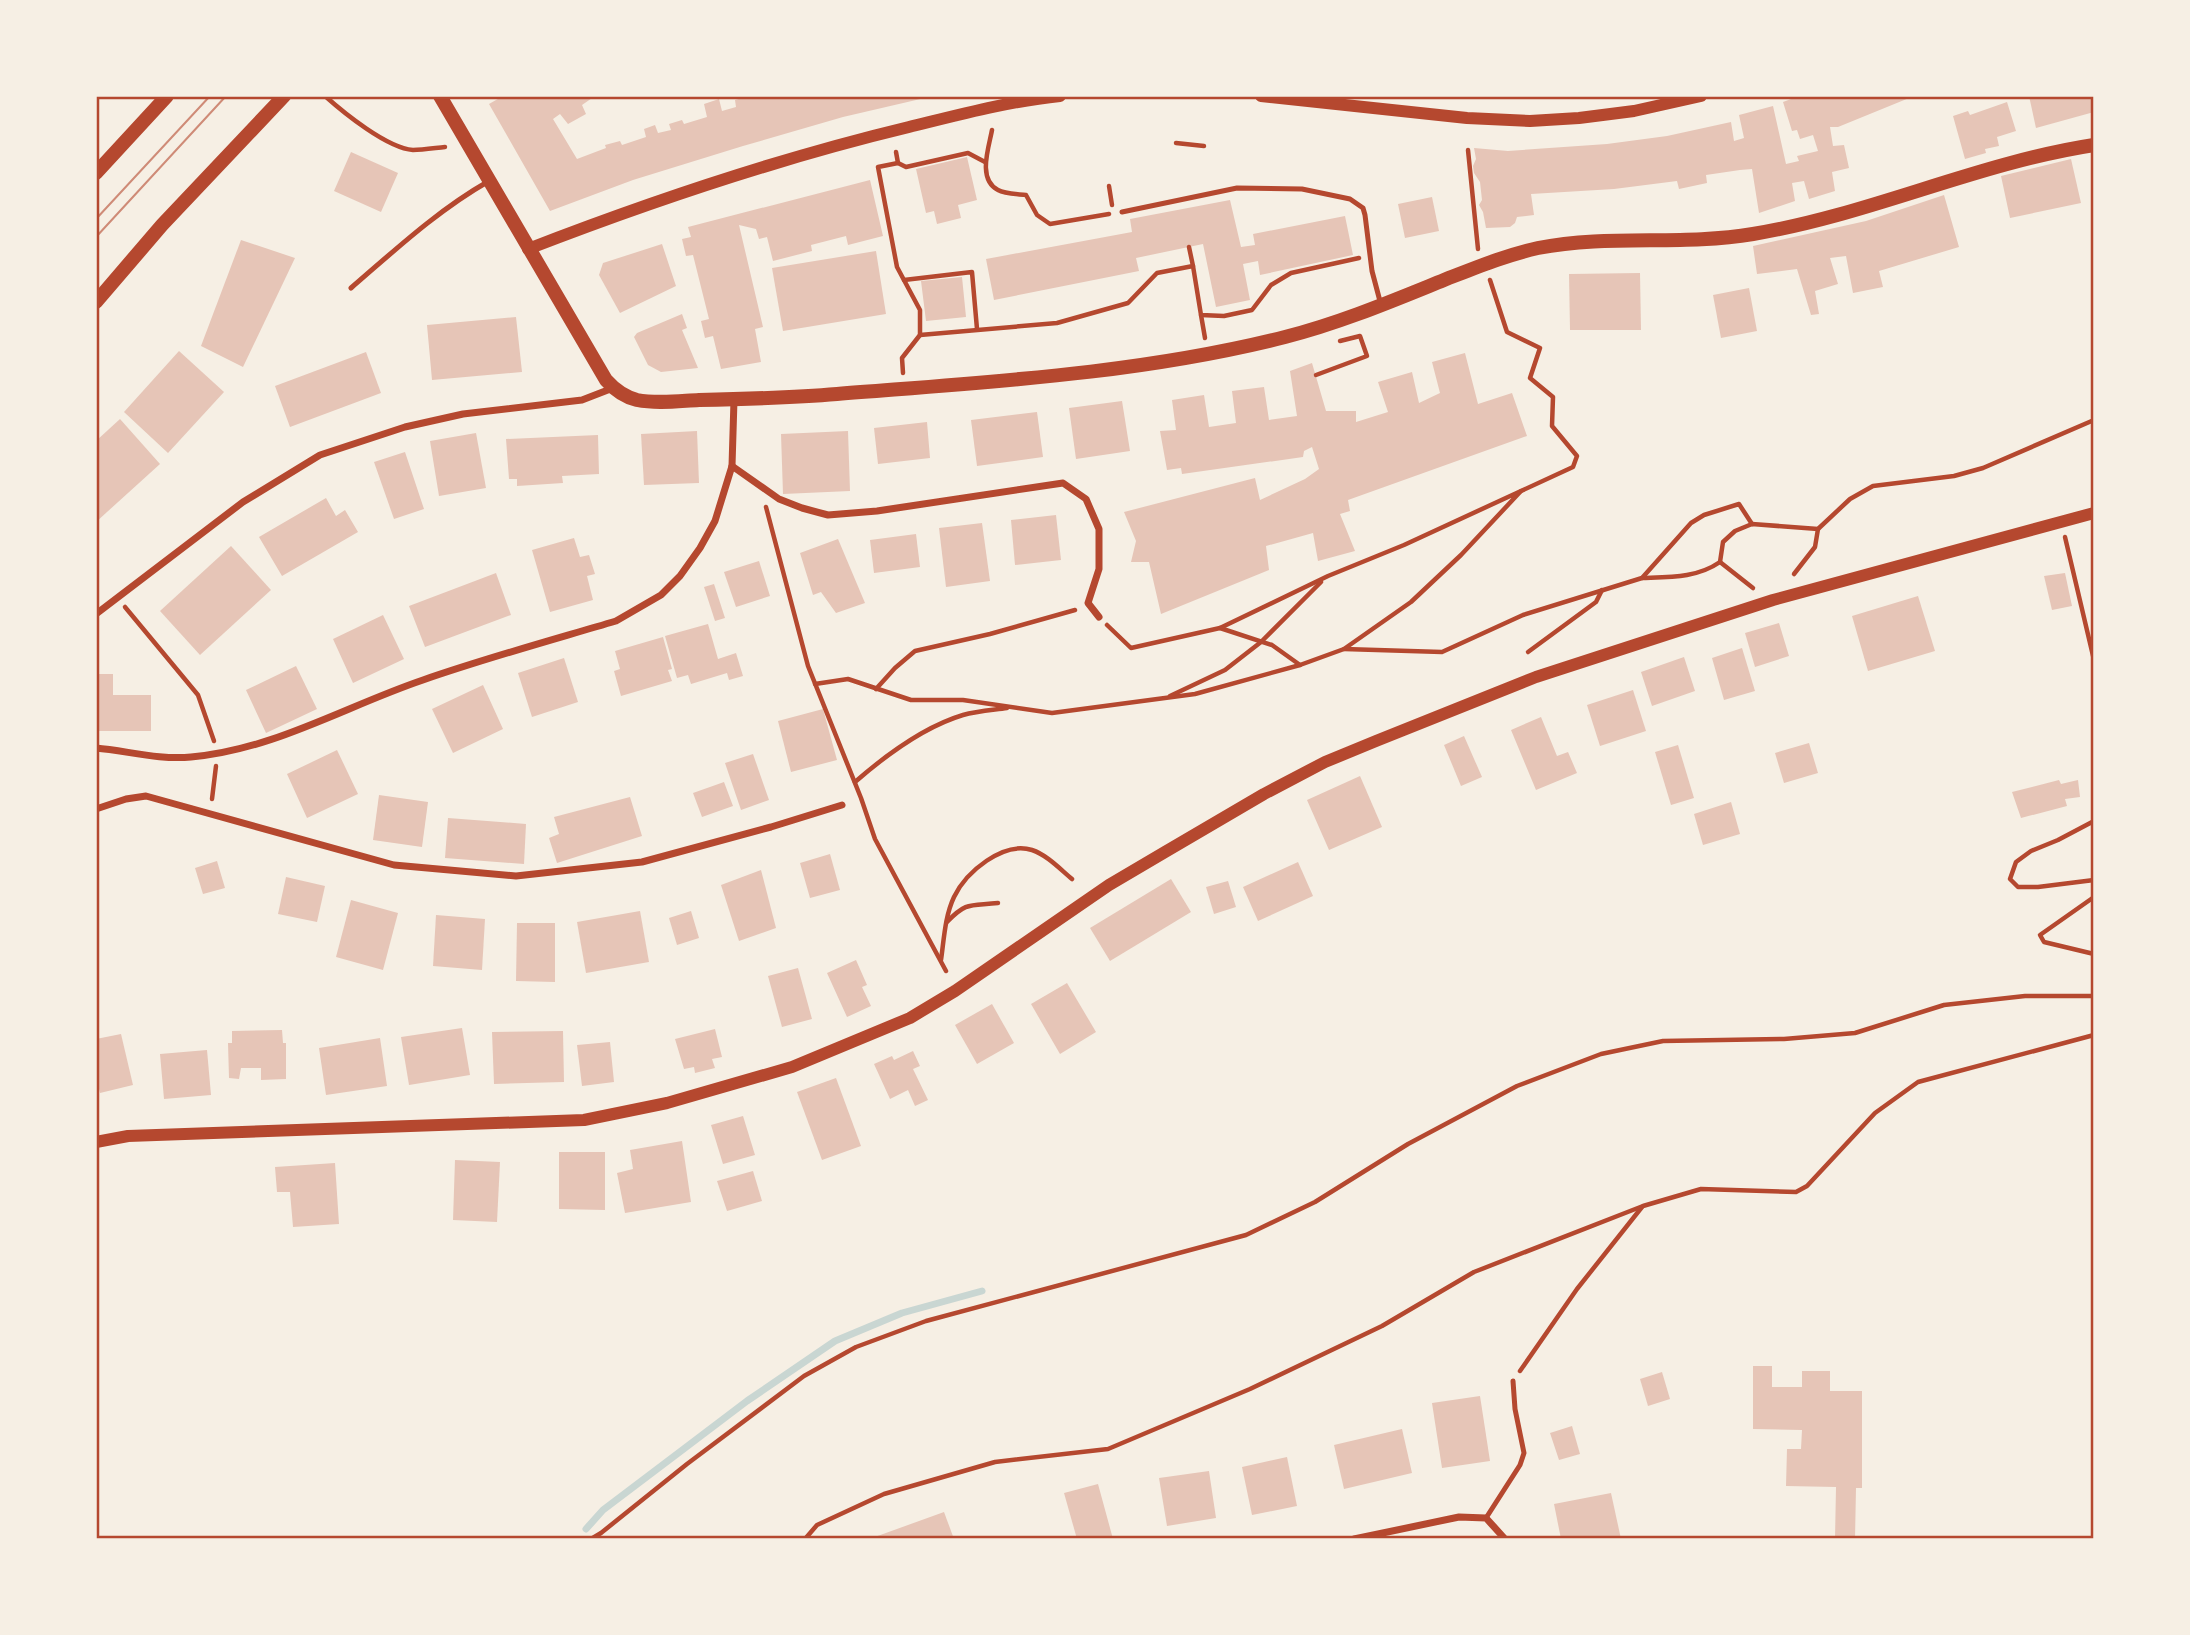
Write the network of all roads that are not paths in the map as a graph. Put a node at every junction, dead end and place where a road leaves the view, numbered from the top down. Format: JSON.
{"nodes":[{"id":1,"x":167,"y":96,"type":"edge"},
{"id":2,"x":284,"y":96,"type":"edge"},
{"id":3,"x":440,"y":96,"type":"edge"},
{"id":4,"x":1060,"y":96,"type":"edge"},
{"id":5,"x":1261,"y":96,"type":"edge"},
{"id":6,"x":1701,"y":96,"type":"edge"},
{"id":7,"x":2094,"y":145,"type":"edge"},
{"id":8,"x":96,"y":173,"type":"edge"},
{"id":9,"x":489,"y":181,"type":"junction"},
{"id":10,"x":1122,"y":212,"type":"road end"},
{"id":11,"x":528,"y":249,"type":"junction"},
{"id":12,"x":351,"y":288,"type":"dead end"},
{"id":13,"x":96,"y":302,"type":"edge"},
{"id":14,"x":1381,"y":305,"type":"junction"},
{"id":15,"x":613,"y":388,"type":"junction"},
{"id":16,"x":734,"y":400,"type":"junction"},
{"id":17,"x":732,"y":467,"type":"junction"},
{"id":18,"x":2094,"y":513,"type":"edge"},
{"id":19,"x":96,"y":614,"type":"edge"},
{"id":20,"x":1099,"y":617,"type":"road end"},
{"id":21,"x":96,"y":748,"type":"edge"},
{"id":22,"x":842,"y":805,"type":"dead end"},
{"id":23,"x":96,"y":809,"type":"edge"},
{"id":24,"x":96,"y":1142,"type":"edge"},
{"id":25,"x":1514,"y":1381,"type":"road end"},
{"id":26,"x":1486,"y":1518,"type":"junction"},
{"id":27,"x":1354,"y":1539,"type":"edge"},
{"id":28,"x":1505,"y":1539,"type":"edge"}],
"edges":[{"from":1,"to":8,"type":"main road"},
{"from":2,"to":13,"type":"main road"},
{"from":3,"to":9,"type":"main road"},
{"from":4,"to":11,"type":"street"},
{"from":5,"to":6,"type":"street"},
{"from":7,"to":14,"type":"main road"},
{"from":9,"to":11,"type":"main road"},
{"from":9,"to":12,"type":"lane"},
{"from":10,"to":14,"type":"lane"},
{"from":11,"to":15,"type":"main road"},
{"from":14,"to":16,"type":"main road"},
{"from":15,"to":16,"type":"main road"},
{"from":15,"to":19,"type":"street"},
{"from":16,"to":17,"type":"street"},
{"from":17,"to":20,"type":"street"},
{"from":17,"to":21,"type":"street"},
{"from":18,"to":24,"type":"street"},
{"from":22,"to":23,"type":"street"},
{"from":25,"to":26,"type":"lane"},
{"from":26,"to":27,"type":"street"},
{"from":26,"to":28,"type":"street"}]}
